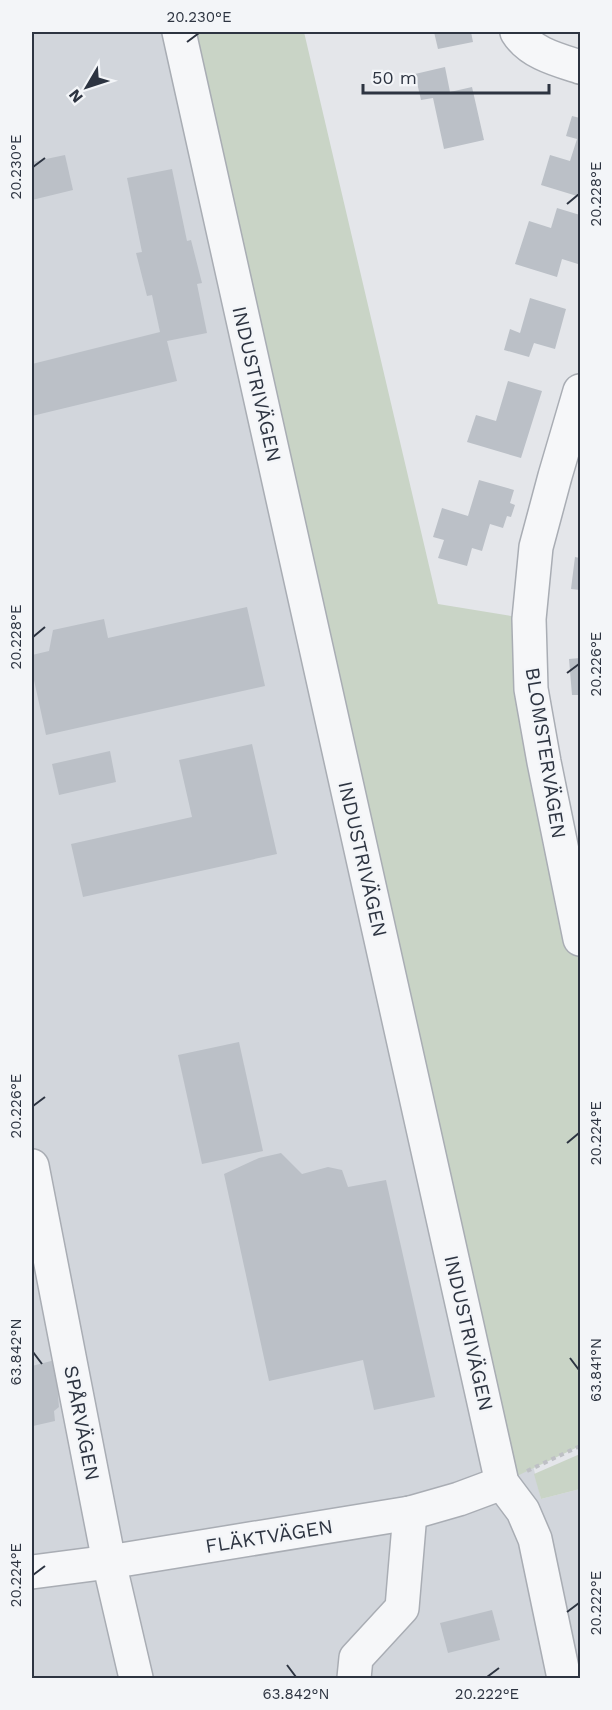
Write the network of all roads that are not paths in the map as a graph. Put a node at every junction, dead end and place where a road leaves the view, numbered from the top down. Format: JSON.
{"nodes":[{"id":1,"x":178,"y":32,"type":"edge"},
{"id":2,"x":517,"y":32,"type":"edge"},
{"id":3,"x":580,"y":67,"type":"edge"},
{"id":4,"x":580,"y":392,"type":"edge"},
{"id":5,"x":580,"y":939,"type":"edge"},
{"id":6,"x":32,"y":1166,"type":"edge"},
{"id":7,"x":502,"y":1483,"type":"junction"},
{"id":8,"x":410,"y":1513,"type":"junction"},
{"id":9,"x":110,"y":1562,"type":"junction"},
{"id":10,"x":32,"y":1572,"type":"edge"},
{"id":11,"x":136,"y":1678,"type":"edge"},
{"id":12,"x":354,"y":1678,"type":"edge"},
{"id":13,"x":564,"y":1678,"type":"edge"}],
"edges":[{"from":1,"to":7,"type":"street","name":"INDUSTRIVÄGEN"},
{"from":2,"to":3,"type":"street"},
{"from":4,"to":5,"type":"street","name":"BLOMSTERVÄGEN"},
{"from":6,"to":9,"type":"street","name":"SPÅRVÄGEN"},
{"from":7,"to":8,"type":"street","name":"FLÄKTVÄGEN"},
{"from":7,"to":13,"type":"street","name":"INDUSTRIVÄGEN"},
{"from":8,"to":9,"type":"street","name":"FLÄKTVÄGEN"},
{"from":8,"to":12,"type":"street"},
{"from":9,"to":10,"type":"street","name":"FLÄKTVÄGEN"},
{"from":9,"to":11,"type":"street","name":"SPÅRVÄGEN"}]}
